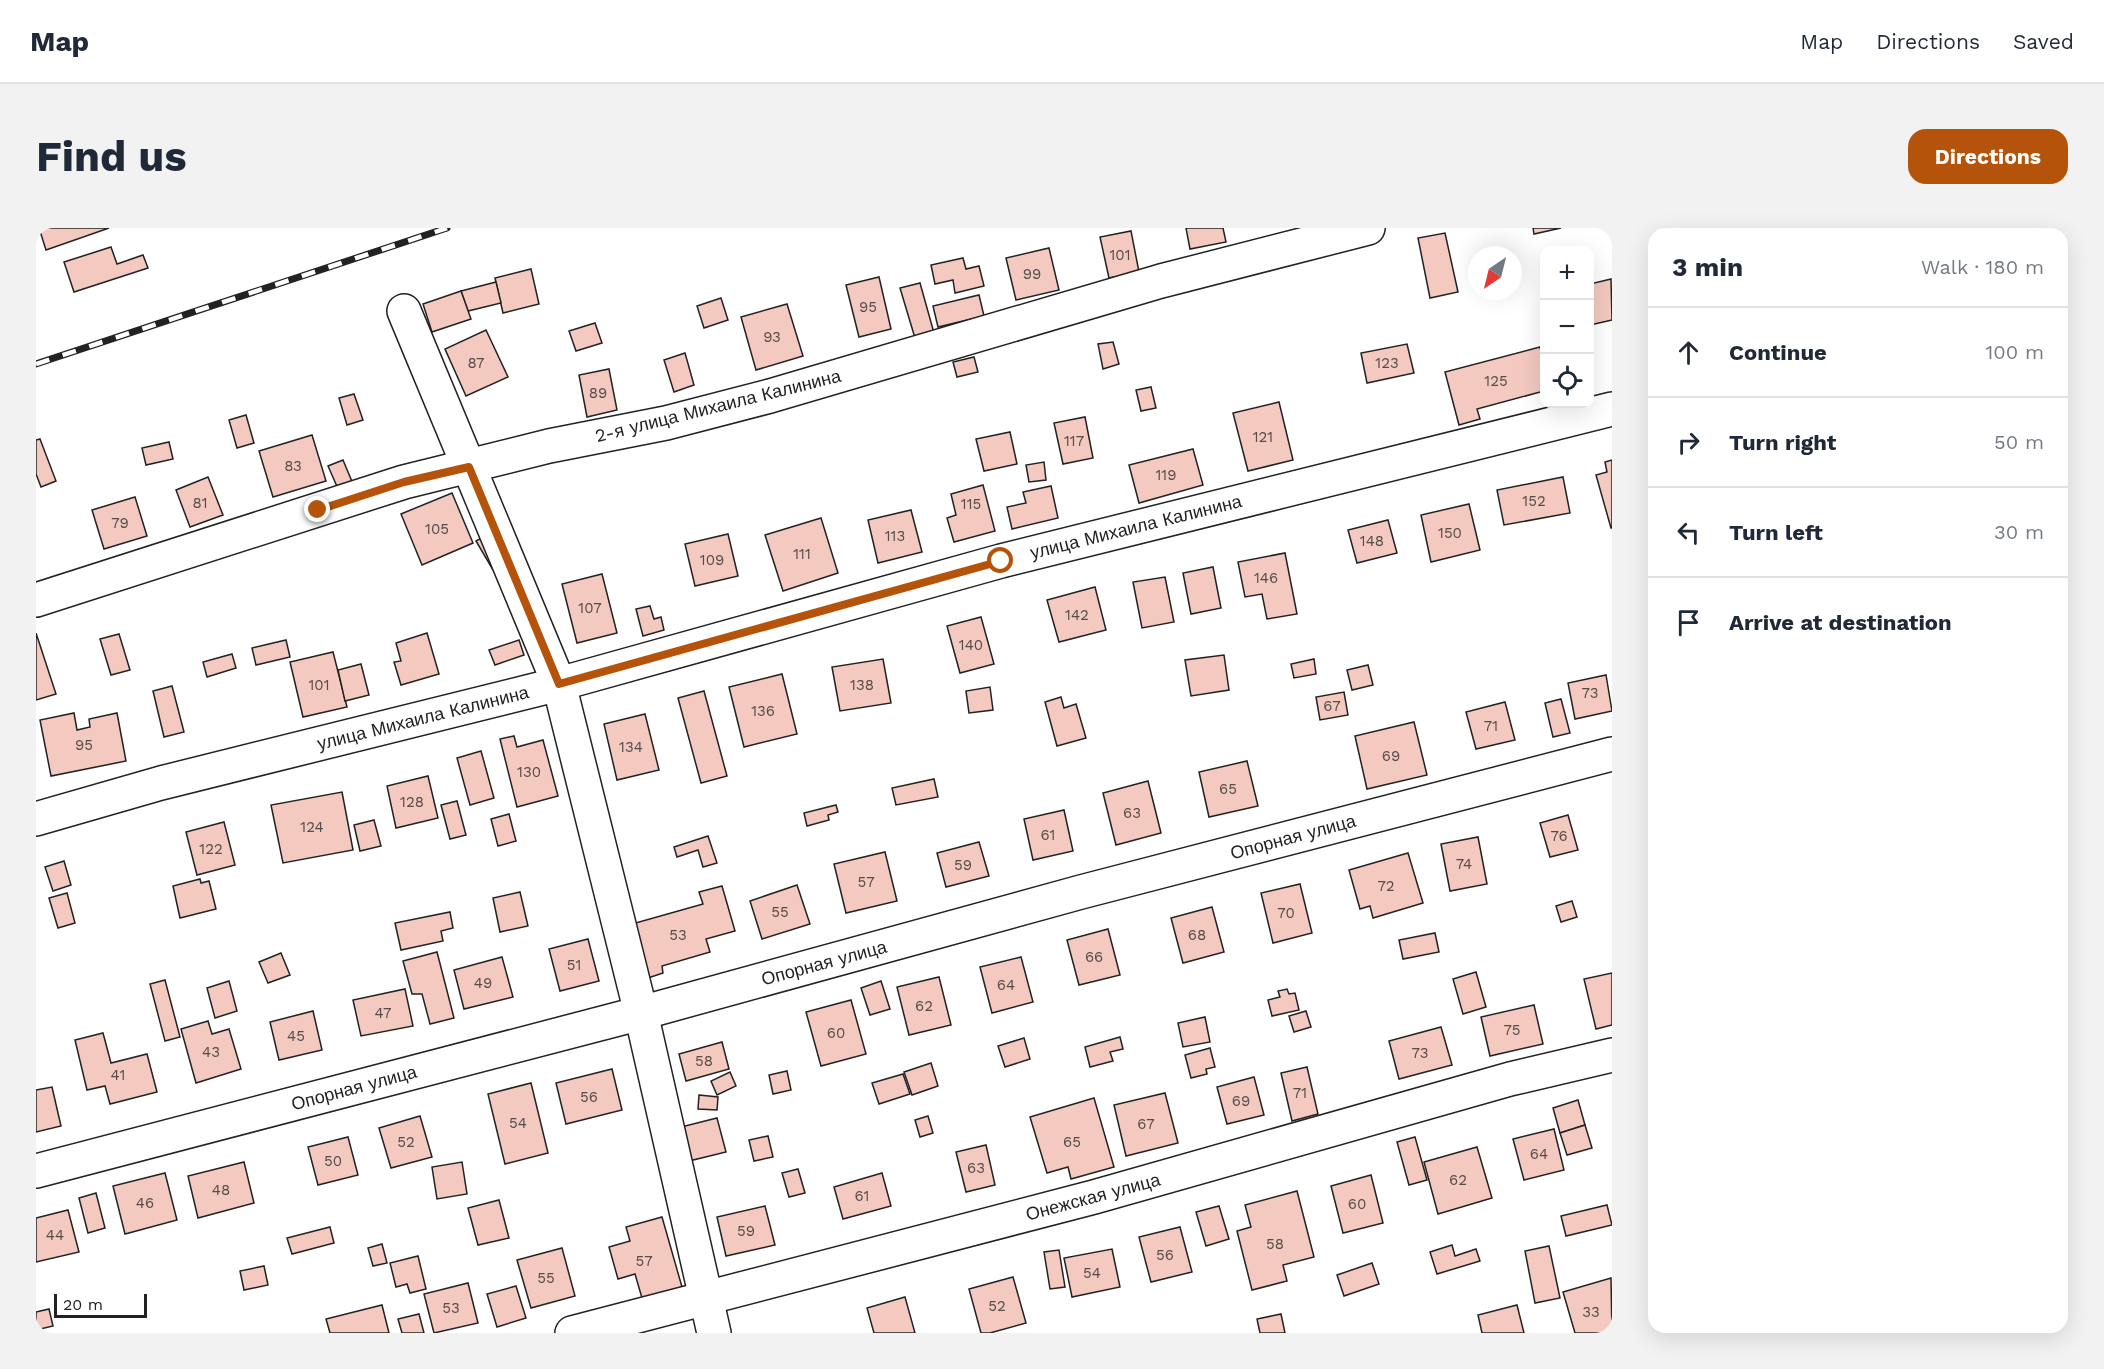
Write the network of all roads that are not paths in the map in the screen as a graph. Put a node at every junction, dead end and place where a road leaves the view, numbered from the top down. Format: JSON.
{"nodes":[{"id":1,"x":1368,"y":228,"type":"edge"},
{"id":2,"x":404,"y":311,"type":"dead end"},
{"id":3,"x":1612,"y":409,"type":"edge"},
{"id":4,"x":469,"y":467,"type":"junction"},
{"id":5,"x":36,"y":600,"type":"edge"},
{"id":6,"x":559,"y":684,"type":"junction"},
{"id":7,"x":1612,"y":754,"type":"edge"},
{"id":8,"x":36,"y":819,"type":"edge"},
{"id":9,"x":642,"y":1013,"type":"junction"},
{"id":10,"x":1612,"y":1055,"type":"edge"},
{"id":11,"x":36,"y":1171,"type":"edge"},
{"id":12,"x":705,"y":1298,"type":"junction"},
{"id":13,"x":572,"y":1333,"type":"edge"},
{"id":14,"x":714,"y":1333,"type":"edge"}],
"edges":[{"from":1,"to":4,"type":"street","name":"2-я улица Михаила Калинина"},
{"from":2,"to":4,"type":"street"},
{"from":3,"to":6,"type":"street","name":"улица Михаила Калинина"},
{"from":4,"to":5,"type":"street","name":"2-я улица Михаила Калинина"},
{"from":4,"to":6,"type":"street"},
{"from":6,"to":8,"type":"street","name":"улица Михаила Калинина"},
{"from":6,"to":9,"type":"street"},
{"from":7,"to":9,"type":"street","name":"Опорная улица"},
{"from":9,"to":11,"type":"street","name":"Опорная улица"},
{"from":9,"to":12,"type":"street"},
{"from":10,"to":12,"type":"street","name":"Онежская улица"},
{"from":12,"to":13,"type":"street","name":"Онежская улица"},
{"from":12,"to":14,"type":"street"}]}
